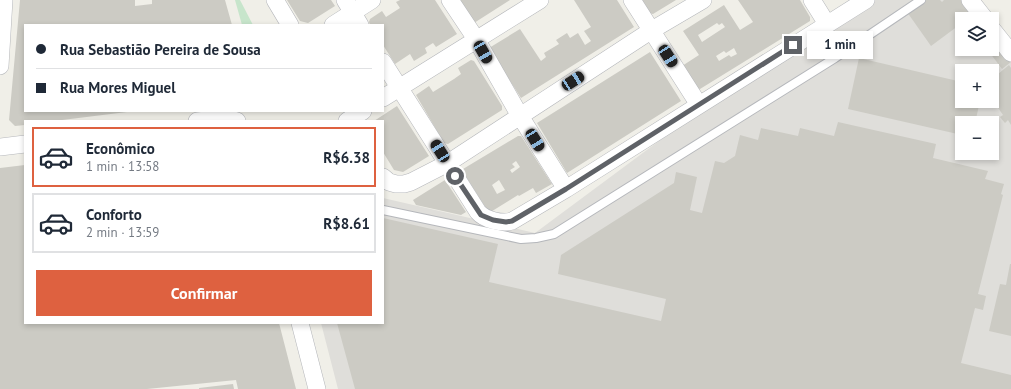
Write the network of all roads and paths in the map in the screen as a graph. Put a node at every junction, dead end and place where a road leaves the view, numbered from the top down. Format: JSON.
{"nodes":[{"id":1,"x":4,"y":0,"type":"edge"},
{"id":2,"x":275,"y":0,"type":"edge"},
{"id":3,"x":372,"y":0,"type":"edge"},
{"id":4,"x":450,"y":0,"type":"edge"},
{"id":5,"x":540,"y":0,"type":"edge"},
{"id":6,"x":632,"y":0,"type":"edge"},
{"id":7,"x":703,"y":0,"type":"edge"},
{"id":8,"x":812,"y":0,"type":"edge"},
{"id":9,"x":866,"y":0,"type":"edge"},
{"id":10,"x":921,"y":0,"type":"edge"},
{"id":11,"x":970,"y":0,"type":"edge"},
{"id":12,"x":353,"y":12,"type":"edge"},
{"id":13,"x":979,"y":12,"type":"edge"},
{"id":14,"x":289,"y":24,"type":"edge"},
{"id":15,"x":335,"y":24,"type":"edge"},
{"id":16,"x":827,"y":24,"type":"junction"},
{"id":17,"x":652,"y":30,"type":"junction"},
{"id":18,"x":999,"y":38,"type":"edge"},
{"id":19,"x":476,"y":39,"type":"junction"},
{"id":20,"x":1011,"y":54,"type":"edge"},
{"id":21,"x":384,"y":64,"type":"edge"},
{"id":22,"x":0,"y":66,"type":"edge"},
{"id":23,"x":400,"y":88,"type":"junction"},
{"id":24,"x":384,"y":97,"type":"edge"},
{"id":25,"x":699,"y":105,"type":"junction"},
{"id":26,"x":361,"y":112,"type":"edge"},
{"id":27,"x":520,"y":116,"type":"junction"},
{"id":28,"x":347,"y":118,"type":"edge"},
{"id":29,"x":207,"y":120,"type":"edge"},
{"id":30,"x":235,"y":120,"type":"edge"},
{"id":31,"x":24,"y":144,"type":"edge"},
{"id":32,"x":0,"y":148,"type":"edge"},
{"id":33,"x":448,"y":164,"type":"junction"},
{"id":34,"x":390,"y":181,"type":"edge"},
{"id":35,"x":566,"y":189,"type":"junction"},
{"id":36,"x":384,"y":210,"type":"edge"},
{"id":37,"x":300,"y":324,"type":"edge"},
{"id":38,"x":316,"y":389,"type":"edge"}],
"edges":[{"from":1,"to":22,"type":"street"},
{"from":2,"to":14,"type":"street"},
{"from":3,"to":12,"type":"street"},
{"from":4,"to":19,"type":"street"},
{"from":5,"to":19,"type":"street"},
{"from":6,"to":17,"type":"street"},
{"from":7,"to":17,"type":"street"},
{"from":8,"to":16,"type":"street"},
{"from":9,"to":16,"type":"street"},
{"from":10,"to":36,"type":"lane"},
{"from":11,"to":13,"type":"street"},
{"from":12,"to":15,"type":"street"},
{"from":16,"to":25,"type":"street"},
{"from":17,"to":25,"type":"street"},
{"from":17,"to":27,"type":"street"},
{"from":18,"to":20,"type":"street"},
{"from":19,"to":23,"type":"street"},
{"from":19,"to":27,"type":"street"},
{"from":21,"to":23,"type":"street"},
{"from":23,"to":24,"type":"street"},
{"from":23,"to":33,"type":"street"},
{"from":25,"to":35,"type":"street"},
{"from":26,"to":28,"type":"street"},
{"from":27,"to":33,"type":"street"},
{"from":27,"to":35,"type":"street"},
{"from":29,"to":30,"type":"street"},
{"from":31,"to":32,"type":"street"},
{"from":33,"to":34,"type":"street"},
{"from":33,"to":35,"type":"street"},
{"from":37,"to":38,"type":"street"}]}
